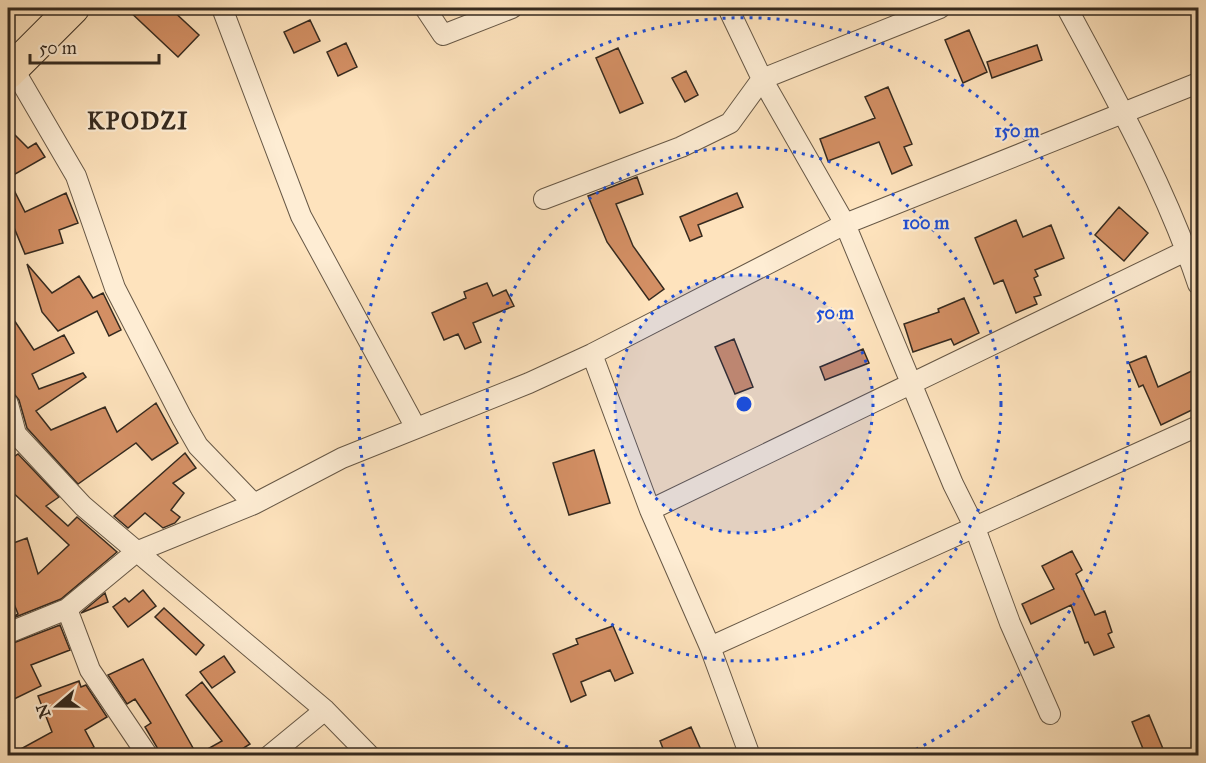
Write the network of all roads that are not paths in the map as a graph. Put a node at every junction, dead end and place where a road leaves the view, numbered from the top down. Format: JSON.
{"nodes":[{"id":1,"x":73,"y":8,"type":"edge"},
{"id":2,"x":222,"y":8,"type":"edge"},
{"id":3,"x":425,"y":8,"type":"edge"},
{"id":4,"x":512,"y":8,"type":"edge"},
{"id":5,"x":728,"y":8,"type":"edge"},
{"id":6,"x":940,"y":8,"type":"edge"},
{"id":7,"x":1067,"y":8,"type":"edge"},
{"id":8,"x":10,"y":70,"type":"edge"},
{"id":9,"x":762,"y":79,"type":"junction"},
{"id":10,"x":1198,"y":83,"type":"edge"},
{"id":11,"x":1123,"y":112,"type":"junction"},
{"id":12,"x":544,"y":199,"type":"dead end"},
{"id":13,"x":845,"y":224,"type":"junction"},
{"id":14,"x":1193,"y":247,"type":"edge"},
{"id":15,"x":1198,"y":284,"type":"edge"},
{"id":16,"x":592,"y":354,"type":"junction"},
{"id":17,"x":911,"y":384,"type":"junction"},
{"id":18,"x":8,"y":403,"type":"edge"},
{"id":19,"x":1198,"y":426,"type":"edge"},
{"id":20,"x":416,"y":428,"type":"junction"},
{"id":21,"x":254,"y":504,"type":"junction"},
{"id":22,"x":650,"y":510,"type":"junction"},
{"id":23,"x":975,"y":528,"type":"junction"},
{"id":24,"x":136,"y":552,"type":"junction"},
{"id":25,"x":67,"y":609,"type":"junction"},
{"id":26,"x":8,"y":633,"type":"edge"},
{"id":27,"x":710,"y":647,"type":"junction"},
{"id":28,"x":325,"y":710,"type":"junction"},
{"id":29,"x":1050,"y":714,"type":"dead end"},
{"id":30,"x":148,"y":756,"type":"edge"},
{"id":31,"x":269,"y":756,"type":"edge"},
{"id":32,"x":370,"y":756,"type":"edge"},
{"id":33,"x":750,"y":756,"type":"edge"}],
"edges":[{"from":1,"to":8,"type":"main road"},
{"from":2,"to":20,"type":"street"},
{"from":3,"to":4,"type":"street"},
{"from":5,"to":9,"type":"street"},
{"from":6,"to":9,"type":"street"},
{"from":7,"to":11,"type":"street"},
{"from":8,"to":21,"type":"street"},
{"from":9,"to":12,"type":"street"},
{"from":9,"to":13,"type":"street"},
{"from":10,"to":11,"type":"street"},
{"from":11,"to":13,"type":"street"},
{"from":11,"to":14,"type":"street"},
{"from":13,"to":16,"type":"street"},
{"from":13,"to":17,"type":"street"},
{"from":14,"to":15,"type":"street"},
{"from":14,"to":17,"type":"street"},
{"from":16,"to":20,"type":"street"},
{"from":16,"to":22,"type":"street"},
{"from":17,"to":22,"type":"street"},
{"from":17,"to":23,"type":"street"},
{"from":18,"to":24,"type":"street"},
{"from":19,"to":23,"type":"street"},
{"from":20,"to":21,"type":"street"},
{"from":21,"to":24,"type":"street"},
{"from":22,"to":27,"type":"street"},
{"from":23,"to":27,"type":"street"},
{"from":23,"to":29,"type":"street"},
{"from":24,"to":25,"type":"street"},
{"from":24,"to":28,"type":"street"},
{"from":25,"to":26,"type":"street"},
{"from":25,"to":30,"type":"street"},
{"from":27,"to":33,"type":"street"},
{"from":28,"to":31,"type":"street"},
{"from":28,"to":32,"type":"street"}]}
